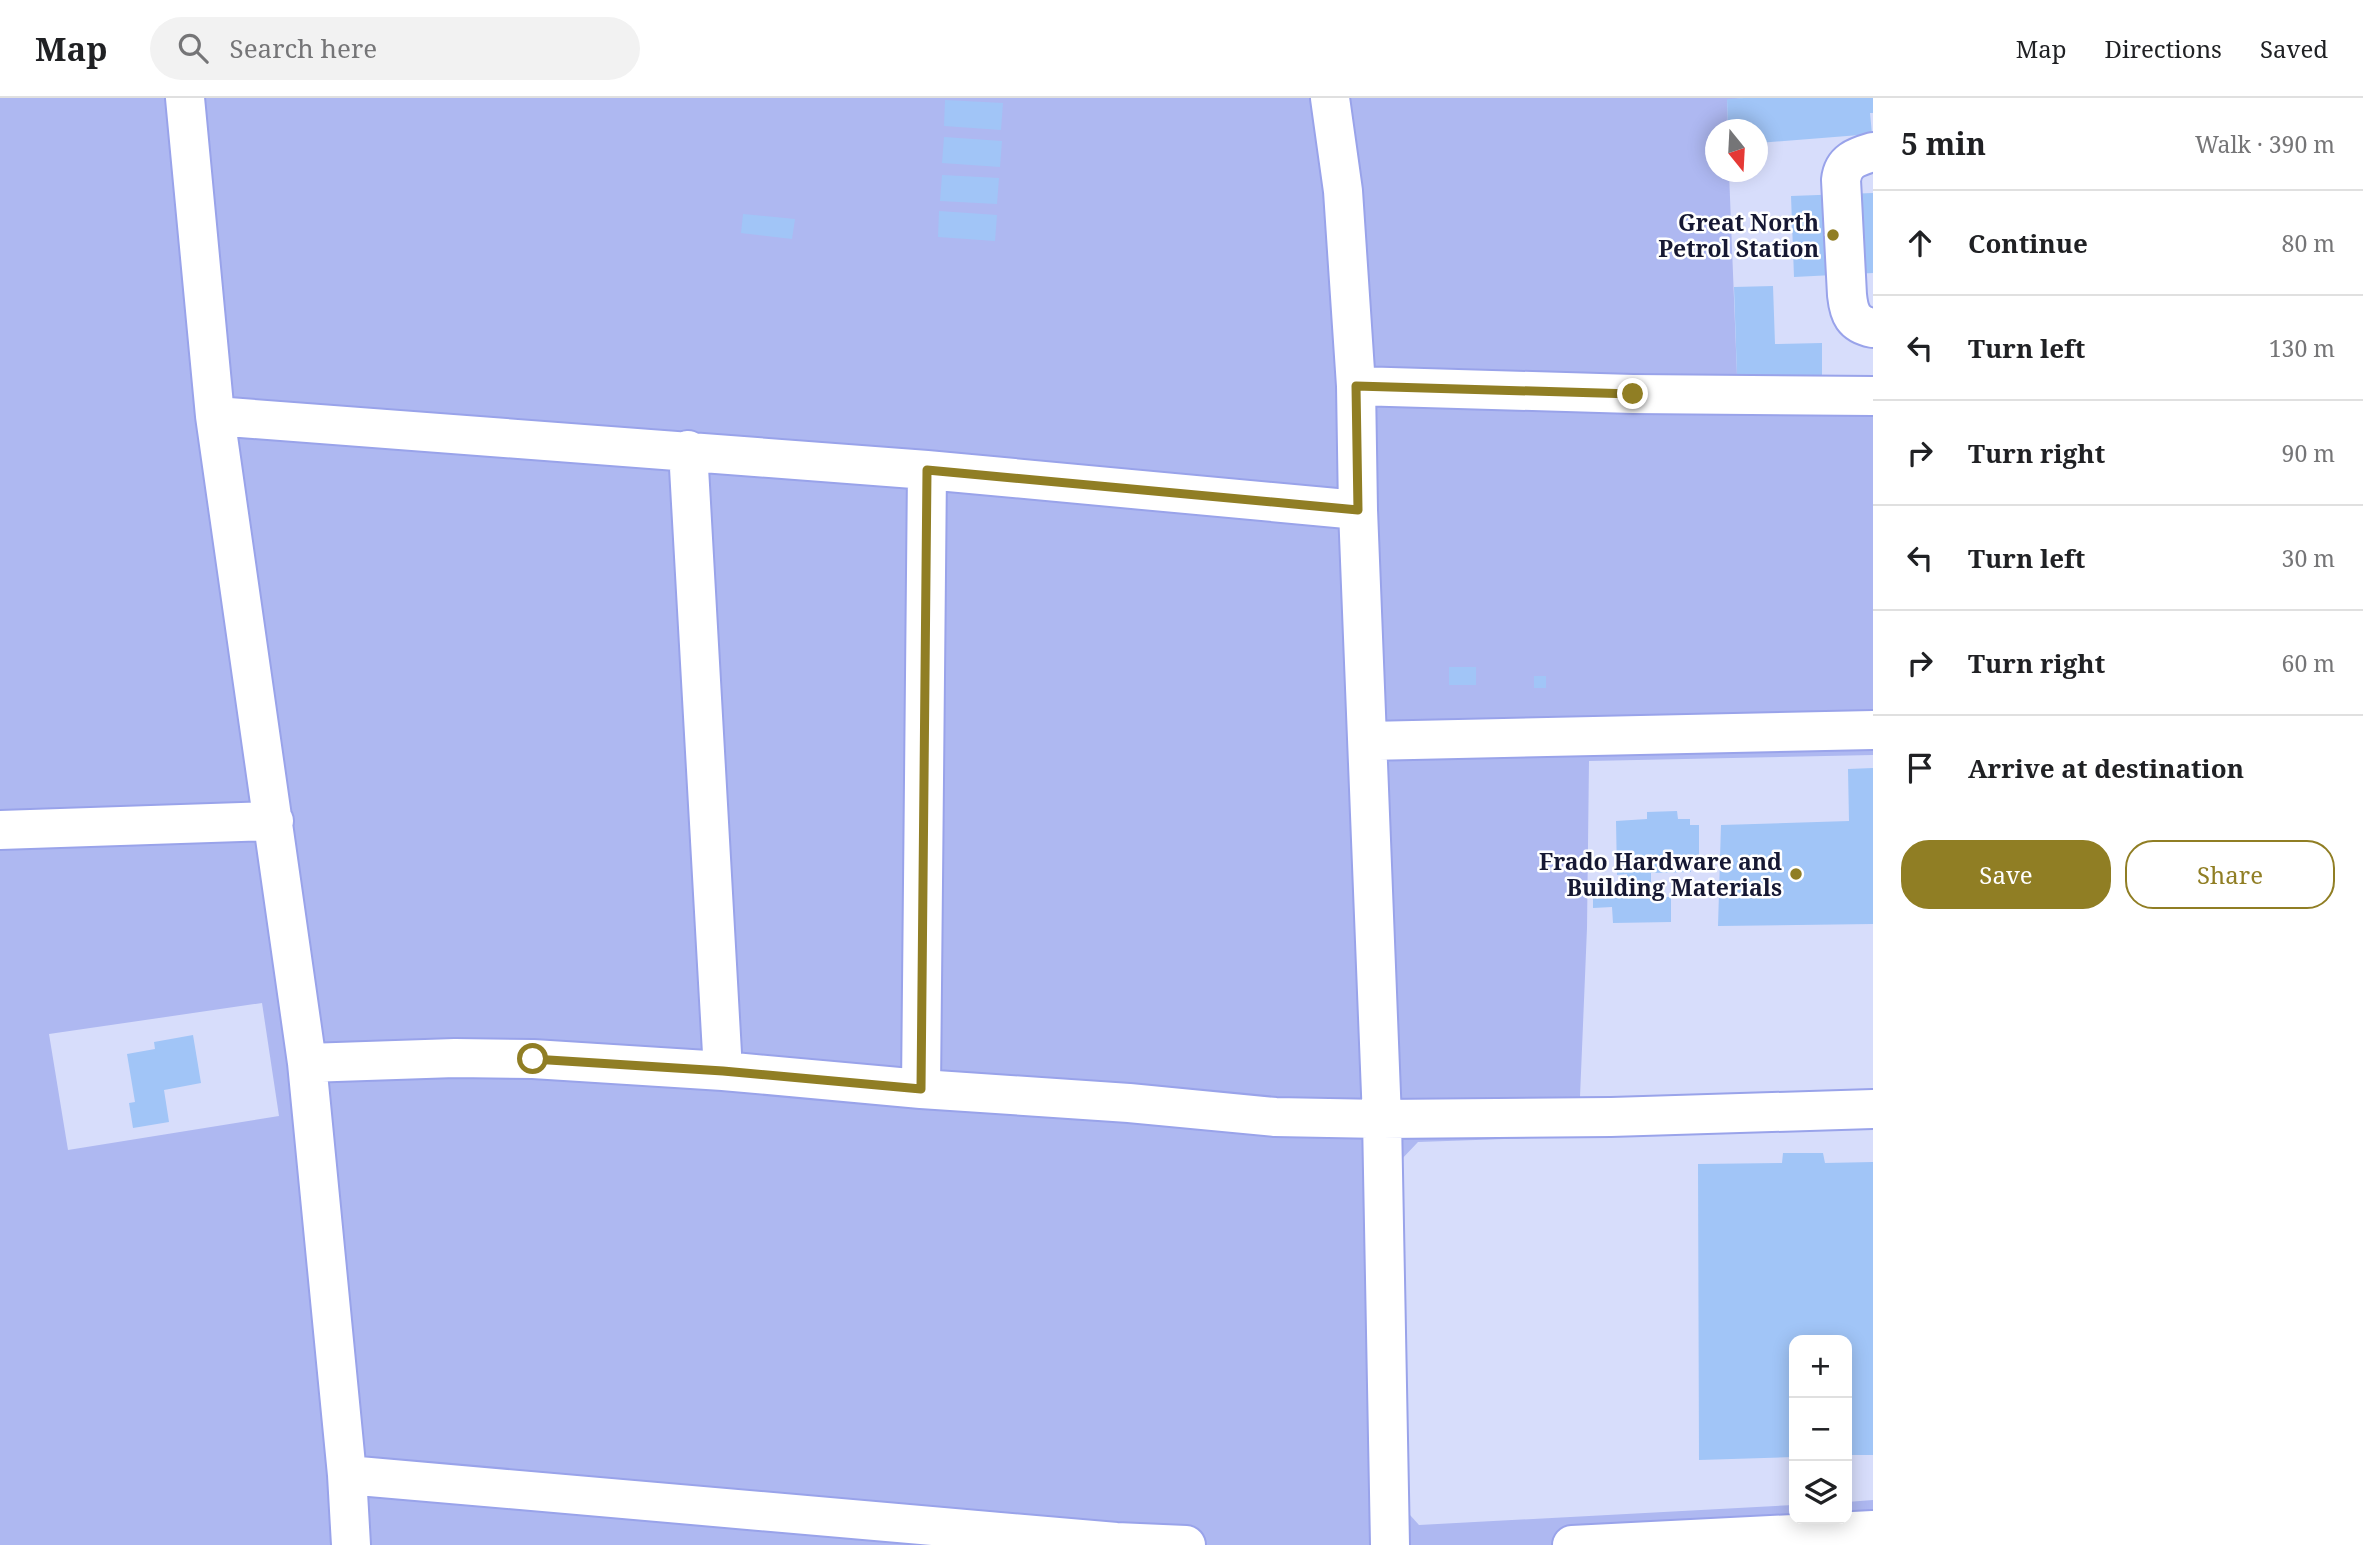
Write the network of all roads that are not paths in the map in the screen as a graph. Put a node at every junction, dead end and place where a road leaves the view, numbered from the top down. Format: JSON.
{"nodes":[{"id":1,"x":185,"y":98,"type":"edge"},
{"id":2,"x":1330,"y":98,"type":"edge"},
{"id":3,"x":1873,"y":152,"type":"edge"},
{"id":4,"x":1873,"y":328,"type":"edge"},
{"id":5,"x":1356,"y":386,"type":"junction"},
{"id":6,"x":1873,"y":396,"type":"edge"},
{"id":7,"x":215,"y":416,"type":"junction"},
{"id":8,"x":688,"y":450,"type":"junction"},
{"id":9,"x":927,"y":470,"type":"junction"},
{"id":10,"x":1358,"y":510,"type":"junction"},
{"id":11,"x":1873,"y":730,"type":"edge"},
{"id":12,"x":1368,"y":741,"type":"junction"},
{"id":13,"x":274,"y":821,"type":"junction"},
{"id":14,"x":0,"y":830,"type":"edge"},
{"id":15,"x":307,"y":1063,"type":"junction"},
{"id":16,"x":723,"y":1071,"type":"junction"},
{"id":17,"x":921,"y":1089,"type":"junction"},
{"id":18,"x":1873,"y":1108,"type":"edge"},
{"id":19,"x":1382,"y":1119,"type":"junction"},
{"id":20,"x":348,"y":1475,"type":"junction"},
{"id":21,"x":1873,"y":1530,"type":"edge"},
{"id":22,"x":351,"y":1545,"type":"edge"},
{"id":23,"x":1186,"y":1545,"type":"edge"},
{"id":24,"x":1390,"y":1545,"type":"edge"},
{"id":25,"x":1572,"y":1545,"type":"edge"}],
"edges":[{"from":1,"to":7,"type":"street"},
{"from":2,"to":5,"type":"street"},
{"from":3,"to":4,"type":"street"},
{"from":5,"to":6,"type":"street"},
{"from":5,"to":10,"type":"street"},
{"from":7,"to":8,"type":"street"},
{"from":7,"to":13,"type":"street"},
{"from":8,"to":9,"type":"street"},
{"from":8,"to":16,"type":"street"},
{"from":9,"to":10,"type":"street"},
{"from":9,"to":17,"type":"street"},
{"from":10,"to":12,"type":"street"},
{"from":11,"to":12,"type":"street"},
{"from":12,"to":19,"type":"street"},
{"from":13,"to":14,"type":"street"},
{"from":13,"to":15,"type":"street"},
{"from":15,"to":16,"type":"street"},
{"from":15,"to":20,"type":"street"},
{"from":16,"to":17,"type":"street"},
{"from":17,"to":19,"type":"street"},
{"from":18,"to":19,"type":"street"},
{"from":19,"to":24,"type":"street"},
{"from":20,"to":22,"type":"street"},
{"from":20,"to":23,"type":"street"},
{"from":21,"to":25,"type":"street"}]}
